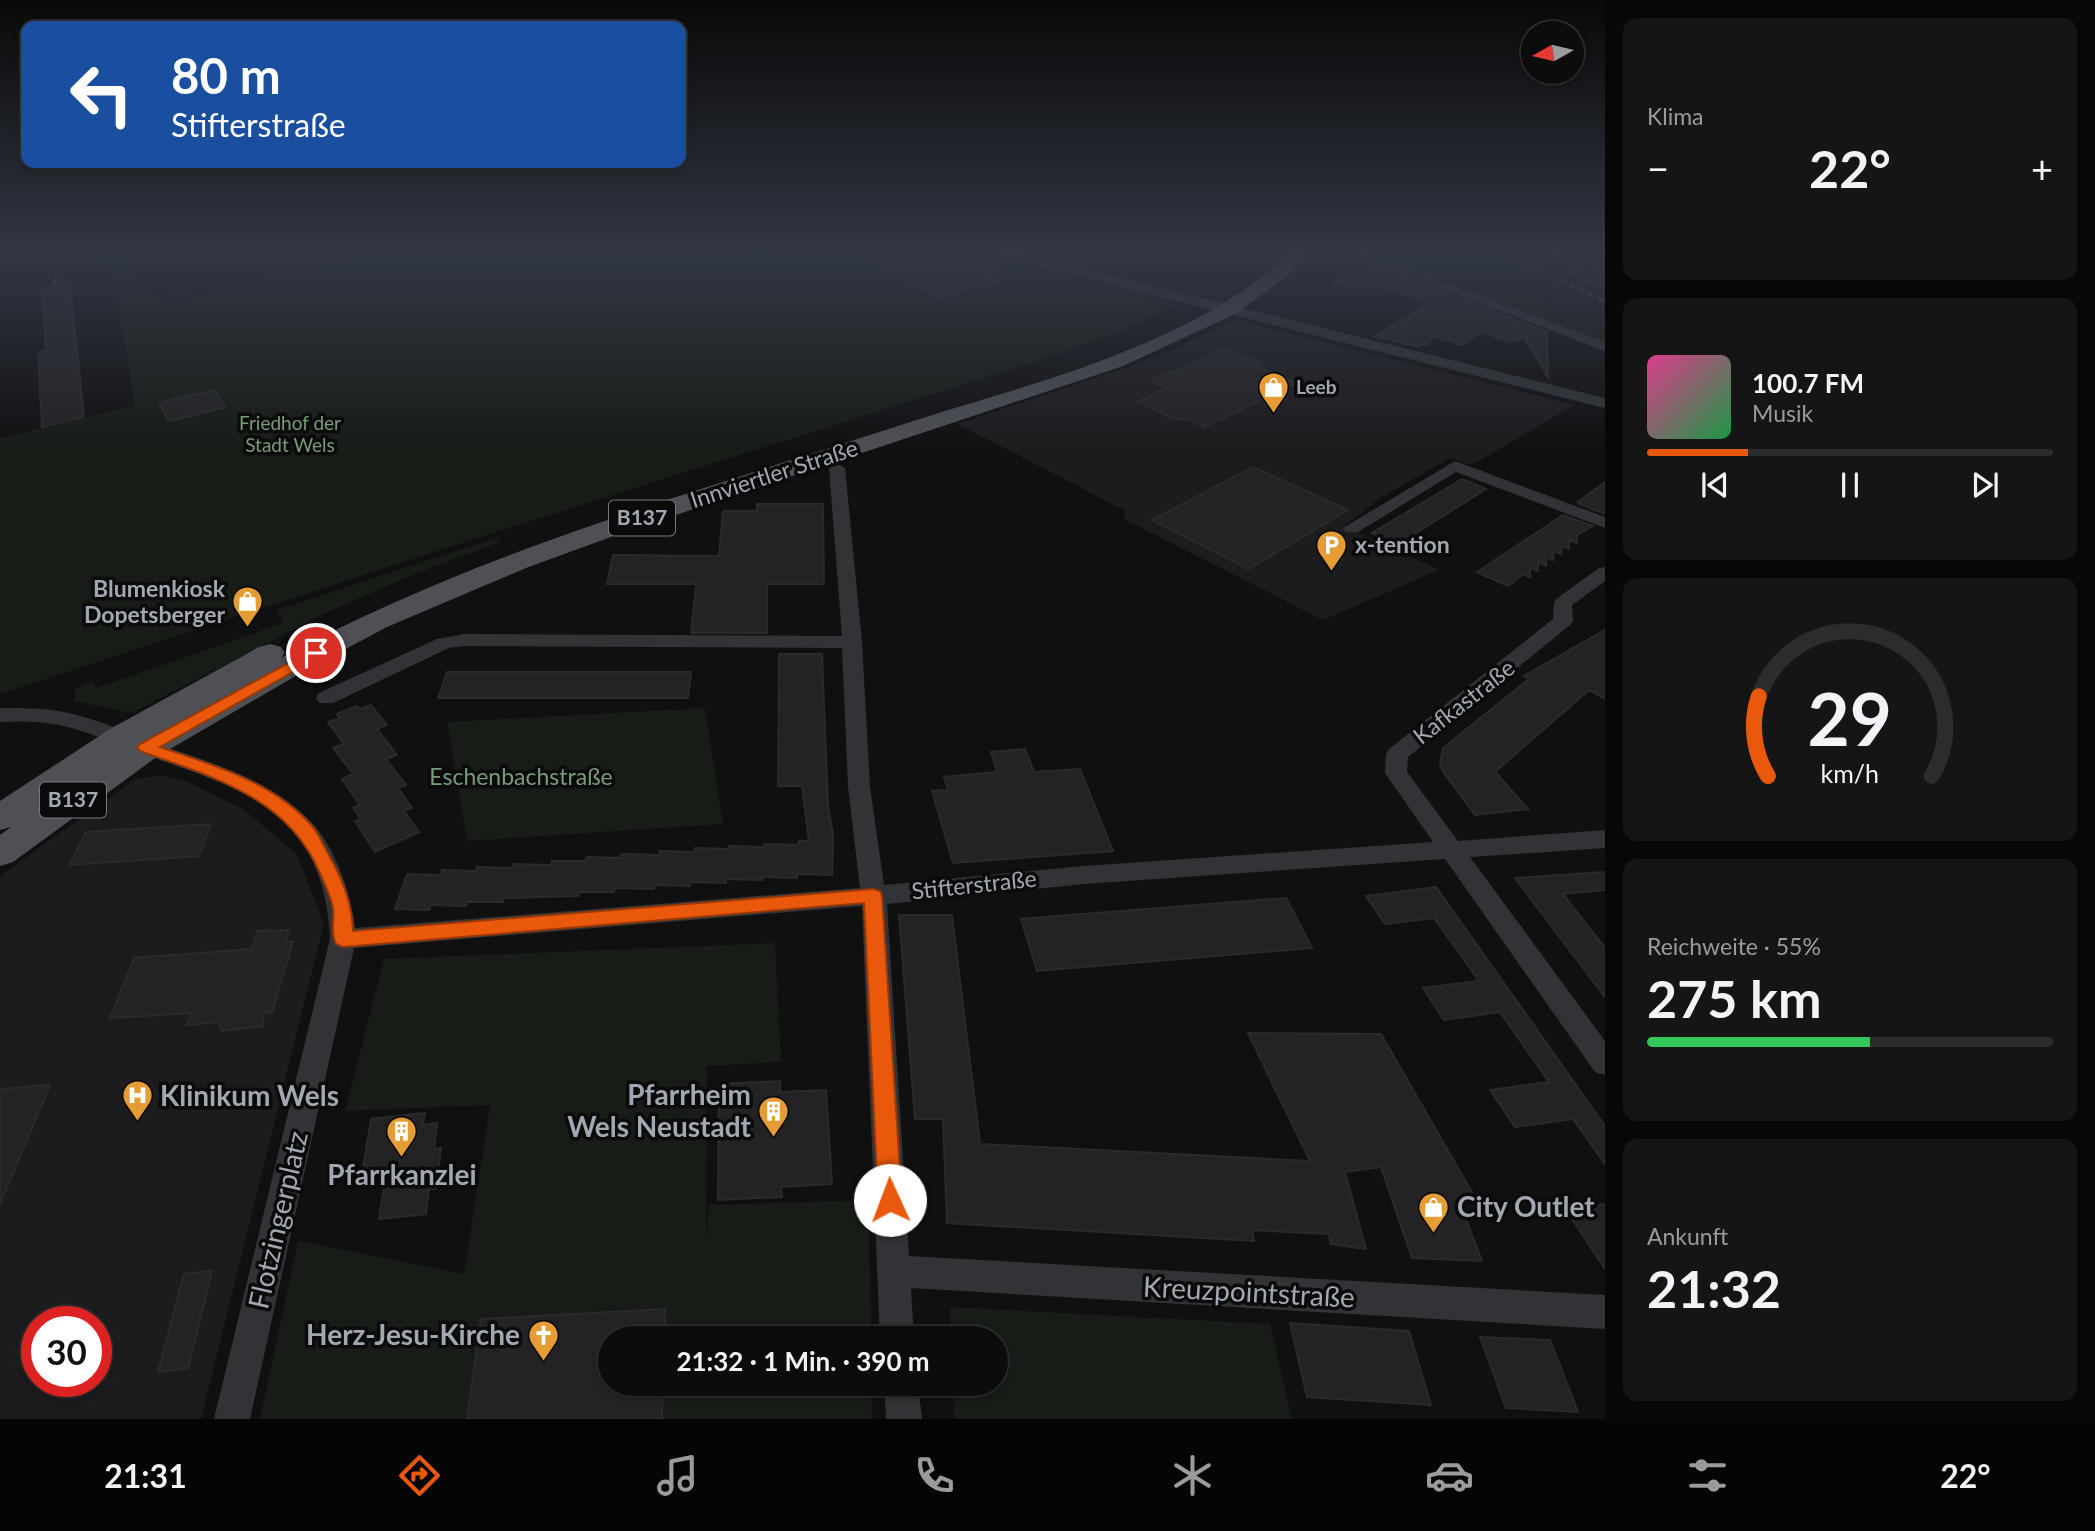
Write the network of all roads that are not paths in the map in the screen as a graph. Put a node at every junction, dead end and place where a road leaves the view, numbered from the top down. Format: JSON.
{"nodes":[{"id":1,"x":1178,"y":320,"type":"edge"},
{"id":2,"x":1272,"y":320,"type":"edge"},
{"id":3,"x":1534,"y":320,"type":"edge"},
{"id":4,"x":1605,"y":347,"type":"edge"},
{"id":5,"x":1605,"y":403,"type":"edge"},
{"id":6,"x":837,"y":468,"type":"dead end"},
{"id":7,"x":1605,"y":523,"type":"edge"},
{"id":8,"x":1352,"y":528,"type":"dead end"},
{"id":9,"x":1605,"y":572,"type":"edge"},
{"id":10,"x":852,"y":642,"type":"junction"},
{"id":11,"x":326,"y":698,"type":"dead end"},
{"id":12,"x":0,"y":715,"type":"edge"},
{"id":13,"x":133,"y":742,"type":"junction"},
{"id":14,"x":0,"y":818,"type":"edge"},
{"id":15,"x":1605,"y":839,"type":"edge"},
{"id":16,"x":1451,"y":850,"type":"junction"},
{"id":17,"x":0,"y":853,"type":"edge"},
{"id":18,"x":873,"y":896,"type":"junction"},
{"id":19,"x":343,"y":939,"type":"junction"},
{"id":20,"x":1605,"y":1063,"type":"edge"},
{"id":21,"x":893,"y":1271,"type":"junction"},
{"id":22,"x":1605,"y":1312,"type":"edge"},
{"id":23,"x":896,"y":1326,"type":"edge"},
{"id":24,"x":902,"y":1396,"type":"edge"},
{"id":25,"x":232,"y":1419,"type":"edge"},
{"id":26,"x":904,"y":1419,"type":"edge"}],
"edges":[{"from":1,"to":13,"type":"main road","name":"Innviertler Straße","number":"B137"},
{"from":2,"to":5,"type":"street"},
{"from":3,"to":4,"type":"street"},
{"from":6,"to":10,"type":"street"},
{"from":7,"to":8,"type":"street"},
{"from":9,"to":16,"type":"street","name":"Kafkastraße"},
{"from":10,"to":11,"type":"street"},
{"from":10,"to":18,"type":"street"},
{"from":12,"to":13,"type":"street","name":"Flotzingerplatz"},
{"from":13,"to":14,"type":"main road","name":"Innviertler Straße","number":"B137"},
{"from":13,"to":17,"type":"main road","name":"Innviertler Straße","number":"B137"},
{"from":13,"to":19,"type":"street","name":"Flotzingerplatz"},
{"from":15,"to":16,"type":"street","name":"Stifterstraße"},
{"from":16,"to":18,"type":"street","name":"Stifterstraße"},
{"from":16,"to":20,"type":"street"},
{"from":18,"to":19,"type":"street","name":"Stifterstraße"},
{"from":18,"to":21,"type":"street"},
{"from":19,"to":25,"type":"street","name":"Flotzingerplatz"},
{"from":21,"to":22,"type":"street","name":"Kreuzpointstraße"},
{"from":21,"to":23,"type":"street"},
{"from":24,"to":26,"type":"street"}]}
